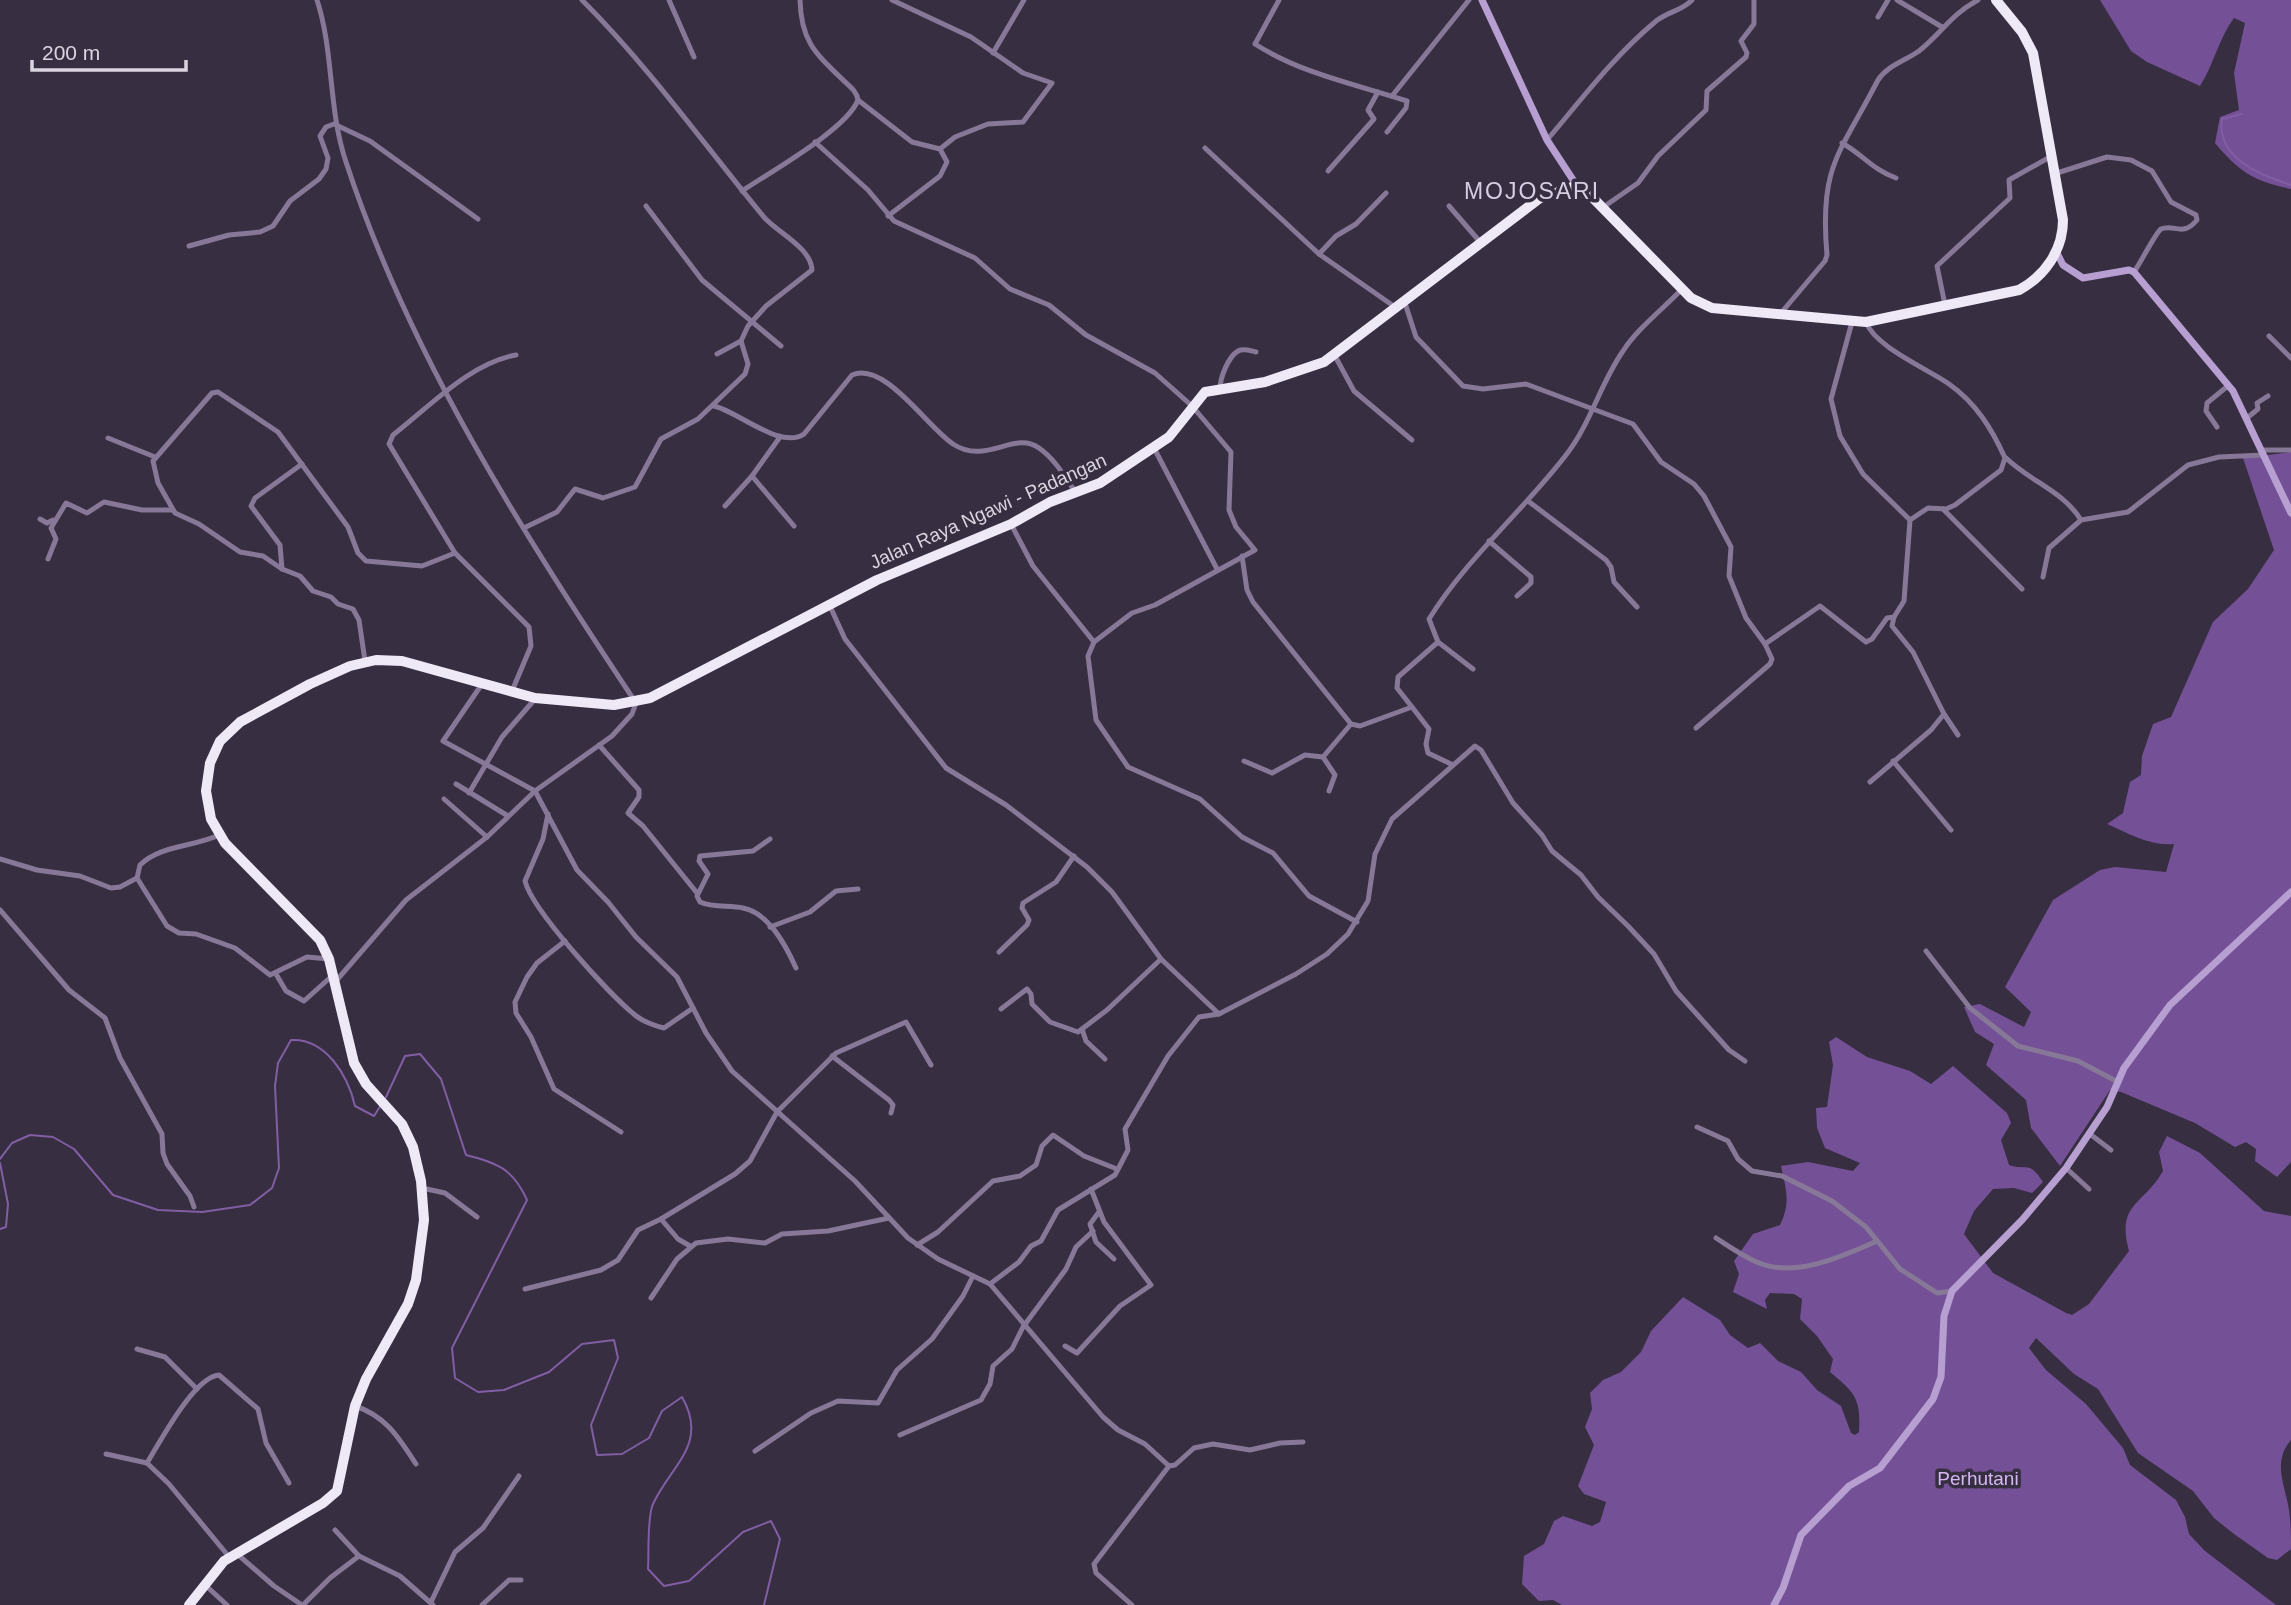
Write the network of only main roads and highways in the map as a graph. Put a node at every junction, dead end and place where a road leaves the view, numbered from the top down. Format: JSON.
{"nodes":[{"id":1,"x":1996,"y":0,"type":"edge"},
{"id":2,"x":188,"y":1605,"type":"edge"}],
"edges":[{"from":1,"to":2,"type":"highway","name":"Jalan Raya Ngawi - Padangan"}]}
